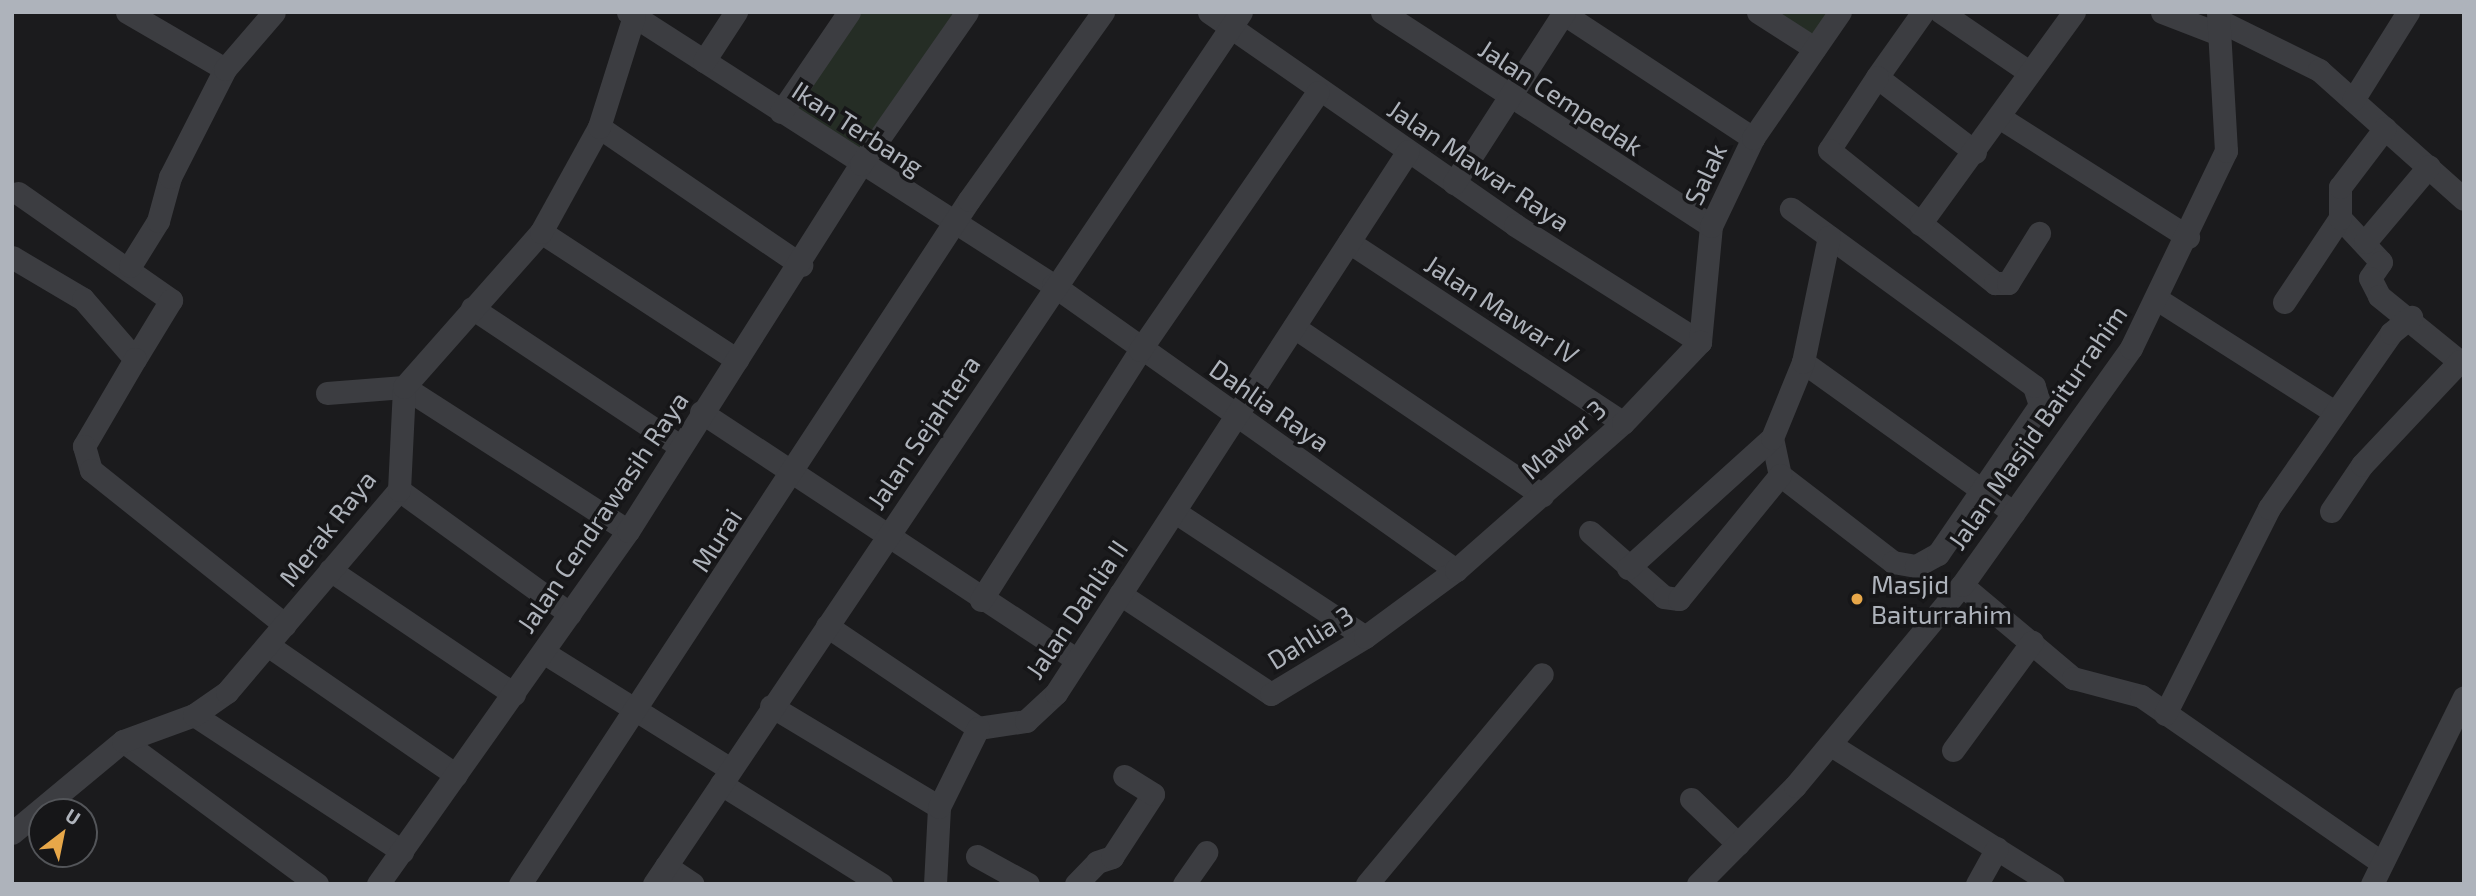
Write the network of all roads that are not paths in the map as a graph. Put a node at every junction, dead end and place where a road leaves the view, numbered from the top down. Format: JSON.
{"nodes":[{"id":1,"x":127,"y":12,"type":"edge"},
{"id":2,"x":274,"y":12,"type":"edge"},
{"id":3,"x":736,"y":12,"type":"edge"},
{"id":4,"x":849,"y":12,"type":"edge"},
{"id":5,"x":967,"y":12,"type":"edge"},
{"id":6,"x":1103,"y":12,"type":"edge"},
{"id":7,"x":1209,"y":12,"type":"edge"},
{"id":8,"x":1382,"y":12,"type":"edge"},
{"id":9,"x":1758,"y":12,"type":"edge"},
{"id":10,"x":1840,"y":12,"type":"edge"},
{"id":11,"x":1923,"y":12,"type":"edge"},
{"id":12,"x":1941,"y":12,"type":"edge"},
{"id":13,"x":2074,"y":12,"type":"edge"},
{"id":14,"x":2162,"y":12,"type":"edge"},
{"id":15,"x":2407,"y":12,"type":"edge"},
{"id":16,"x":1563,"y":13,"type":"edge"},
{"id":17,"x":631,"y":14,"type":"edge"},
{"id":18,"x":1236,"y":20,"type":"edge"},
{"id":19,"x":2218,"y":22,"type":"edge"},
{"id":20,"x":1815,"y":48,"type":"junction"},
{"id":21,"x":704,"y":61,"type":"junction"},
{"id":22,"x":225,"y":69,"type":"junction"},
{"id":23,"x":2029,"y":72,"type":"junction"},
{"id":24,"x":1877,"y":77,"type":"junction"},
{"id":25,"x":1318,"y":92,"type":"junction"},
{"id":26,"x":1509,"y":99,"type":"junction"},
{"id":27,"x":2353,"y":100,"type":"junction"},
{"id":28,"x":781,"y":112,"type":"junction"},
{"id":29,"x":1999,"y":117,"type":"junction"},
{"id":30,"x":599,"y":127,"type":"junction"},
{"id":31,"x":2385,"y":128,"type":"junction"},
{"id":32,"x":1753,"y":138,"type":"junction"},
{"id":33,"x":1408,"y":151,"type":"junction"},
{"id":34,"x":1975,"y":152,"type":"junction"},
{"id":35,"x":861,"y":164,"type":"junction"},
{"id":36,"x":2429,"y":166,"type":"junction"},
{"id":37,"x":1454,"y":183,"type":"junction"},
{"id":38,"x":18,"y":192,"type":"dead end"},
{"id":39,"x":2464,"y":199,"type":"edge"},
{"id":40,"x":1791,"y":209,"type":"dead end"},
{"id":41,"x":2340,"y":218,"type":"junction"},
{"id":42,"x":955,"y":224,"type":"junction"},
{"id":43,"x":1920,"y":224,"type":"junction"},
{"id":44,"x":1712,"y":226,"type":"junction"},
{"id":45,"x":541,"y":233,"type":"junction"},
{"id":46,"x":2039,"y":233,"type":"dead end"},
{"id":47,"x":1829,"y":237,"type":"junction"},
{"id":48,"x":2188,"y":237,"type":"junction"},
{"id":49,"x":1349,"y":242,"type":"junction"},
{"id":50,"x":2365,"y":242,"type":"junction"},
{"id":51,"x":12,"y":257,"type":"edge"},
{"id":52,"x":801,"y":265,"type":"junction"},
{"id":53,"x":130,"y":266,"type":"junction"},
{"id":54,"x":1053,"y":285,"type":"junction"},
{"id":55,"x":2157,"y":299,"type":"junction"},
{"id":56,"x":2284,"y":302,"type":"dead end"},
{"id":57,"x":472,"y":308,"type":"junction"},
{"id":58,"x":2411,"y":317,"type":"junction"},
{"id":59,"x":1294,"y":327,"type":"junction"},
{"id":60,"x":1700,"y":342,"type":"junction"},
{"id":61,"x":1140,"y":350,"type":"junction"},
{"id":62,"x":135,"y":359,"type":"junction"},
{"id":63,"x":737,"y":360,"type":"junction"},
{"id":64,"x":1803,"y":362,"type":"junction"},
{"id":65,"x":2462,"y":363,"type":"edge"},
{"id":66,"x":404,"y":387,"type":"junction"},
{"id":67,"x":327,"y":393,"type":"dead end"},
{"id":68,"x":2333,"y":411,"type":"junction"},
{"id":69,"x":701,"y":412,"type":"junction"},
{"id":70,"x":1239,"y":416,"type":"junction"},
{"id":71,"x":1623,"y":423,"type":"junction"},
{"id":72,"x":1772,"y":438,"type":"junction"},
{"id":73,"x":680,"y":446,"type":"junction"},
{"id":74,"x":793,"y":471,"type":"junction"},
{"id":75,"x":1780,"y":475,"type":"junction"},
{"id":76,"x":1982,"y":486,"type":"junction"},
{"id":77,"x":399,"y":490,"type":"junction"},
{"id":78,"x":1542,"y":495,"type":"junction"},
{"id":79,"x":2331,"y":511,"type":"dead end"},
{"id":80,"x":1175,"y":512,"type":"junction"},
{"id":81,"x":2014,"y":513,"type":"junction"},
{"id":82,"x":628,"y":531,"type":"junction"},
{"id":83,"x":1590,"y":532,"type":"dead end"},
{"id":84,"x":888,"y":534,"type":"junction"},
{"id":85,"x":1628,"y":568,"type":"junction"},
{"id":86,"x":330,"y":570,"type":"junction"},
{"id":87,"x":1456,"y":570,"type":"junction"},
{"id":88,"x":1962,"y":584,"type":"junction"},
{"id":89,"x":1120,"y":594,"type":"junction"},
{"id":90,"x":981,"y":600,"type":"junction"},
{"id":91,"x":570,"y":614,"type":"junction"},
{"id":92,"x":285,"y":625,"type":"junction"},
{"id":93,"x":827,"y":626,"type":"junction"},
{"id":94,"x":1365,"y":637,"type":"junction"},
{"id":95,"x":2032,"y":642,"type":"junction"},
{"id":96,"x":269,"y":646,"type":"junction"},
{"id":97,"x":543,"y":652,"type":"junction"},
{"id":98,"x":1075,"y":659,"type":"junction"},
{"id":99,"x":1542,"y":674,"type":"dead end"},
{"id":100,"x":514,"y":694,"type":"junction"},
{"id":101,"x":2464,"y":697,"type":"edge"},
{"id":102,"x":771,"y":706,"type":"junction"},
{"id":103,"x":637,"y":713,"type":"junction"},
{"id":104,"x":2165,"y":714,"type":"junction"},
{"id":105,"x":194,"y":715,"type":"junction"},
{"id":106,"x":978,"y":728,"type":"junction"},
{"id":107,"x":123,"y":741,"type":"junction"},
{"id":108,"x":1831,"y":745,"type":"junction"},
{"id":109,"x":1953,"y":750,"type":"dead end"},
{"id":110,"x":456,"y":775,"type":"junction"},
{"id":111,"x":1124,"y":776,"type":"dead end"},
{"id":112,"x":725,"y":777,"type":"junction"},
{"id":113,"x":1691,"y":799,"type":"dead end"},
{"id":114,"x":939,"y":807,"type":"junction"},
{"id":115,"x":12,"y":833,"type":"edge"},
{"id":116,"x":1738,"y":844,"type":"junction"},
{"id":117,"x":1997,"y":848,"type":"junction"},
{"id":118,"x":402,"y":851,"type":"junction"},
{"id":119,"x":1206,"y":852,"type":"dead end"},
{"id":120,"x":977,"y":856,"type":"dead end"},
{"id":121,"x":2381,"y":862,"type":"junction"},
{"id":122,"x":660,"y":875,"type":"edge"},
{"id":123,"x":317,"y":884,"type":"edge"},
{"id":124,"x":378,"y":884,"type":"edge"},
{"id":125,"x":520,"y":884,"type":"edge"},
{"id":126,"x":693,"y":884,"type":"edge"},
{"id":127,"x":881,"y":884,"type":"edge"},
{"id":128,"x":935,"y":884,"type":"edge"},
{"id":129,"x":1028,"y":884,"type":"edge"},
{"id":130,"x":1076,"y":884,"type":"edge"},
{"id":131,"x":1184,"y":884,"type":"edge"},
{"id":132,"x":1367,"y":884,"type":"edge"},
{"id":133,"x":1699,"y":884,"type":"edge"},
{"id":134,"x":1977,"y":884,"type":"edge"},
{"id":135,"x":2053,"y":884,"type":"edge"},
{"id":136,"x":2372,"y":884,"type":"edge"}],
"edges":[{"from":1,"to":22,"type":"street"},
{"from":2,"to":22,"type":"street"},
{"from":3,"to":21,"type":"street"},
{"from":4,"to":28,"type":"street"},
{"from":5,"to":35,"type":"street","name":"Jalan Cendrawasih Raya"},
{"from":6,"to":42,"type":"street","name":"Murai"},
{"from":7,"to":18,"type":"street","name":"Jalan Mawar Raya"},
{"from":8,"to":26,"type":"street","name":"Jalan Cempedak"},
{"from":9,"to":20,"type":"street"},
{"from":10,"to":20,"type":"street","name":"Salak"},
{"from":11,"to":24,"type":"street"},
{"from":12,"to":23,"type":"street"},
{"from":13,"to":23,"type":"street"},
{"from":14,"to":19,"type":"street"},
{"from":15,"to":27,"type":"street"},
{"from":16,"to":26,"type":"street"},
{"from":16,"to":32,"type":"street"},
{"from":17,"to":21,"type":"street","name":"Ikan Terbang"},
{"from":17,"to":30,"type":"street"},
{"from":18,"to":25,"type":"street","name":"Jalan Mawar Raya"},
{"from":18,"to":54,"type":"street","name":"Jalan Sejahtera"},
{"from":19,"to":27,"type":"street"},
{"from":19,"to":48,"type":"street","name":"Jalan Masjid Baiturrahim"},
{"from":20,"to":32,"type":"street","name":"Salak"},
{"from":21,"to":28,"type":"street","name":"Ikan Terbang"},
{"from":22,"to":53,"type":"street"},
{"from":23,"to":29,"type":"street"},
{"from":24,"to":34,"type":"street"},
{"from":24,"to":43,"type":"street"},
{"from":25,"to":33,"type":"street","name":"Jalan Mawar Raya"},
{"from":25,"to":61,"type":"street"},
{"from":26,"to":37,"type":"street"},
{"from":26,"to":44,"type":"street","name":"Jalan Cempedak"},
{"from":27,"to":31,"type":"street"},
{"from":28,"to":35,"type":"street","name":"Ikan Terbang"},
{"from":29,"to":34,"type":"street"},
{"from":29,"to":48,"type":"street"},
{"from":30,"to":45,"type":"street"},
{"from":30,"to":52,"type":"street"},
{"from":31,"to":36,"type":"street"},
{"from":31,"to":41,"type":"street"},
{"from":32,"to":44,"type":"street","name":"Salak"},
{"from":33,"to":37,"type":"street","name":"Jalan Mawar Raya"},
{"from":33,"to":49,"type":"street","name":"Jalan Dahlia II"},
{"from":34,"to":43,"type":"street"},
{"from":35,"to":42,"type":"street","name":"Ikan Terbang"},
{"from":35,"to":52,"type":"street","name":"Jalan Cendrawasih Raya"},
{"from":36,"to":39,"type":"street"},
{"from":36,"to":50,"type":"street"},
{"from":37,"to":60,"type":"street","name":"Jalan Mawar Raya"},
{"from":38,"to":53,"type":"street"},
{"from":40,"to":47,"type":"street"},
{"from":41,"to":50,"type":"street"},
{"from":41,"to":56,"type":"street"},
{"from":42,"to":54,"type":"street","name":"Ikan Terbang"},
{"from":42,"to":74,"type":"street","name":"Murai"},
{"from":43,"to":46,"type":"street"},
{"from":44,"to":60,"type":"street","name":"Salak"},
{"from":45,"to":57,"type":"street"},
{"from":45,"to":63,"type":"street"},
{"from":47,"to":64,"type":"street"},
{"from":47,"to":76,"type":"street"},
{"from":48,"to":55,"type":"street","name":"Jalan Masjid Baiturrahim"},
{"from":49,"to":59,"type":"street","name":"Jalan Dahlia II"},
{"from":49,"to":71,"type":"street","name":"Jalan Mawar IV"},
{"from":50,"to":58,"type":"street"},
{"from":51,"to":62,"type":"street"},
{"from":52,"to":63,"type":"street","name":"Jalan Cendrawasih Raya"},
{"from":53,"to":62,"type":"street"},
{"from":54,"to":61,"type":"street","name":"Dahlia Raya"},
{"from":54,"to":84,"type":"street","name":"Jalan Sejahtera"},
{"from":55,"to":68,"type":"street"},
{"from":55,"to":81,"type":"street","name":"Jalan Masjid Baiturrahim"},
{"from":57,"to":66,"type":"street"},
{"from":57,"to":73,"type":"street"},
{"from":58,"to":65,"type":"street"},
{"from":58,"to":68,"type":"street"},
{"from":59,"to":70,"type":"street","name":"Jalan Dahlia II"},
{"from":59,"to":78,"type":"street"},
{"from":60,"to":71,"type":"street","name":"Mawar 3"},
{"from":61,"to":70,"type":"street","name":"Dahlia Raya"},
{"from":61,"to":90,"type":"street"},
{"from":62,"to":92,"type":"street"},
{"from":63,"to":69,"type":"street","name":"Jalan Cendrawasih Raya"},
{"from":64,"to":72,"type":"street"},
{"from":64,"to":76,"type":"street"},
{"from":65,"to":79,"type":"street"},
{"from":66,"to":67,"type":"street"},
{"from":66,"to":77,"type":"street","name":"Merak Raya"},
{"from":66,"to":82,"type":"street"},
{"from":68,"to":104,"type":"street"},
{"from":69,"to":73,"type":"street","name":"Jalan Cendrawasih Raya"},
{"from":69,"to":74,"type":"street"},
{"from":70,"to":80,"type":"street","name":"Jalan Dahlia II"},
{"from":70,"to":87,"type":"street","name":"Dahlia Raya"},
{"from":71,"to":78,"type":"street","name":"Mawar 3"},
{"from":72,"to":75,"type":"street"},
{"from":72,"to":85,"type":"street"},
{"from":73,"to":82,"type":"street","name":"Jalan Cendrawasih Raya"},
{"from":74,"to":84,"type":"street"},
{"from":74,"to":103,"type":"street","name":"Murai"},
{"from":75,"to":76,"type":"street"},
{"from":75,"to":85,"type":"street"},
{"from":76,"to":81,"type":"street"},
{"from":77,"to":86,"type":"street","name":"Merak Raya"},
{"from":77,"to":91,"type":"street"},
{"from":78,"to":87,"type":"street","name":"Mawar 3"},
{"from":80,"to":89,"type":"street","name":"Jalan Dahlia II"},
{"from":80,"to":94,"type":"street"},
{"from":81,"to":88,"type":"street","name":"Jalan Masjid Baiturrahim"},
{"from":82,"to":91,"type":"street","name":"Jalan Cendrawasih Raya"},
{"from":83,"to":85,"type":"street"},
{"from":84,"to":90,"type":"street"},
{"from":84,"to":93,"type":"street","name":"Jalan Sejahtera"},
{"from":86,"to":92,"type":"street","name":"Merak Raya"},
{"from":86,"to":100,"type":"street"},
{"from":87,"to":94,"type":"street","name":"Dahlia 3"},
{"from":88,"to":95,"type":"street"},
{"from":88,"to":108,"type":"street","name":"Jalan Masjid Baiturrahim"},
{"from":89,"to":94,"type":"street","name":"Dahlia 3"},
{"from":89,"to":98,"type":"street","name":"Jalan Dahlia II"},
{"from":90,"to":98,"type":"street"},
{"from":91,"to":97,"type":"street","name":"Jalan Cendrawasih Raya"},
{"from":92,"to":96,"type":"street","name":"Merak Raya"},
{"from":93,"to":102,"type":"street","name":"Jalan Sejahtera"},
{"from":93,"to":106,"type":"street"},
{"from":95,"to":104,"type":"street"},
{"from":95,"to":109,"type":"street"},
{"from":96,"to":105,"type":"street","name":"Merak Raya"},
{"from":96,"to":110,"type":"street"},
{"from":97,"to":100,"type":"street","name":"Jalan Cendrawasih Raya"},
{"from":97,"to":103,"type":"street"},
{"from":98,"to":106,"type":"street","name":"Jalan Dahlia II"},
{"from":99,"to":132,"type":"street"},
{"from":100,"to":110,"type":"street","name":"Jalan Cendrawasih Raya"},
{"from":101,"to":121,"type":"street"},
{"from":102,"to":112,"type":"street","name":"Jalan Sejahtera"},
{"from":102,"to":114,"type":"street"},
{"from":103,"to":112,"type":"street"},
{"from":103,"to":125,"type":"street","name":"Murai"},
{"from":104,"to":121,"type":"street"},
{"from":105,"to":107,"type":"street","name":"Merak Raya"},
{"from":105,"to":118,"type":"street"},
{"from":106,"to":114,"type":"street"},
{"from":107,"to":115,"type":"street","name":"Merak Raya"},
{"from":107,"to":123,"type":"street"},
{"from":108,"to":116,"type":"street","name":"Jalan Masjid Baiturrahim"},
{"from":108,"to":117,"type":"street"},
{"from":110,"to":118,"type":"street","name":"Jalan Cendrawasih Raya"},
{"from":111,"to":130,"type":"street"},
{"from":112,"to":122,"type":"street","name":"Jalan Sejahtera"},
{"from":112,"to":127,"type":"street"},
{"from":113,"to":116,"type":"street"},
{"from":114,"to":128,"type":"street"},
{"from":116,"to":133,"type":"street","name":"Jalan Masjid Baiturrahim"},
{"from":117,"to":134,"type":"street"},
{"from":117,"to":135,"type":"street"},
{"from":118,"to":124,"type":"street","name":"Jalan Cendrawasih Raya"},
{"from":119,"to":131,"type":"street"},
{"from":120,"to":129,"type":"street"},
{"from":121,"to":136,"type":"street"},
{"from":122,"to":126,"type":"street"}]}
